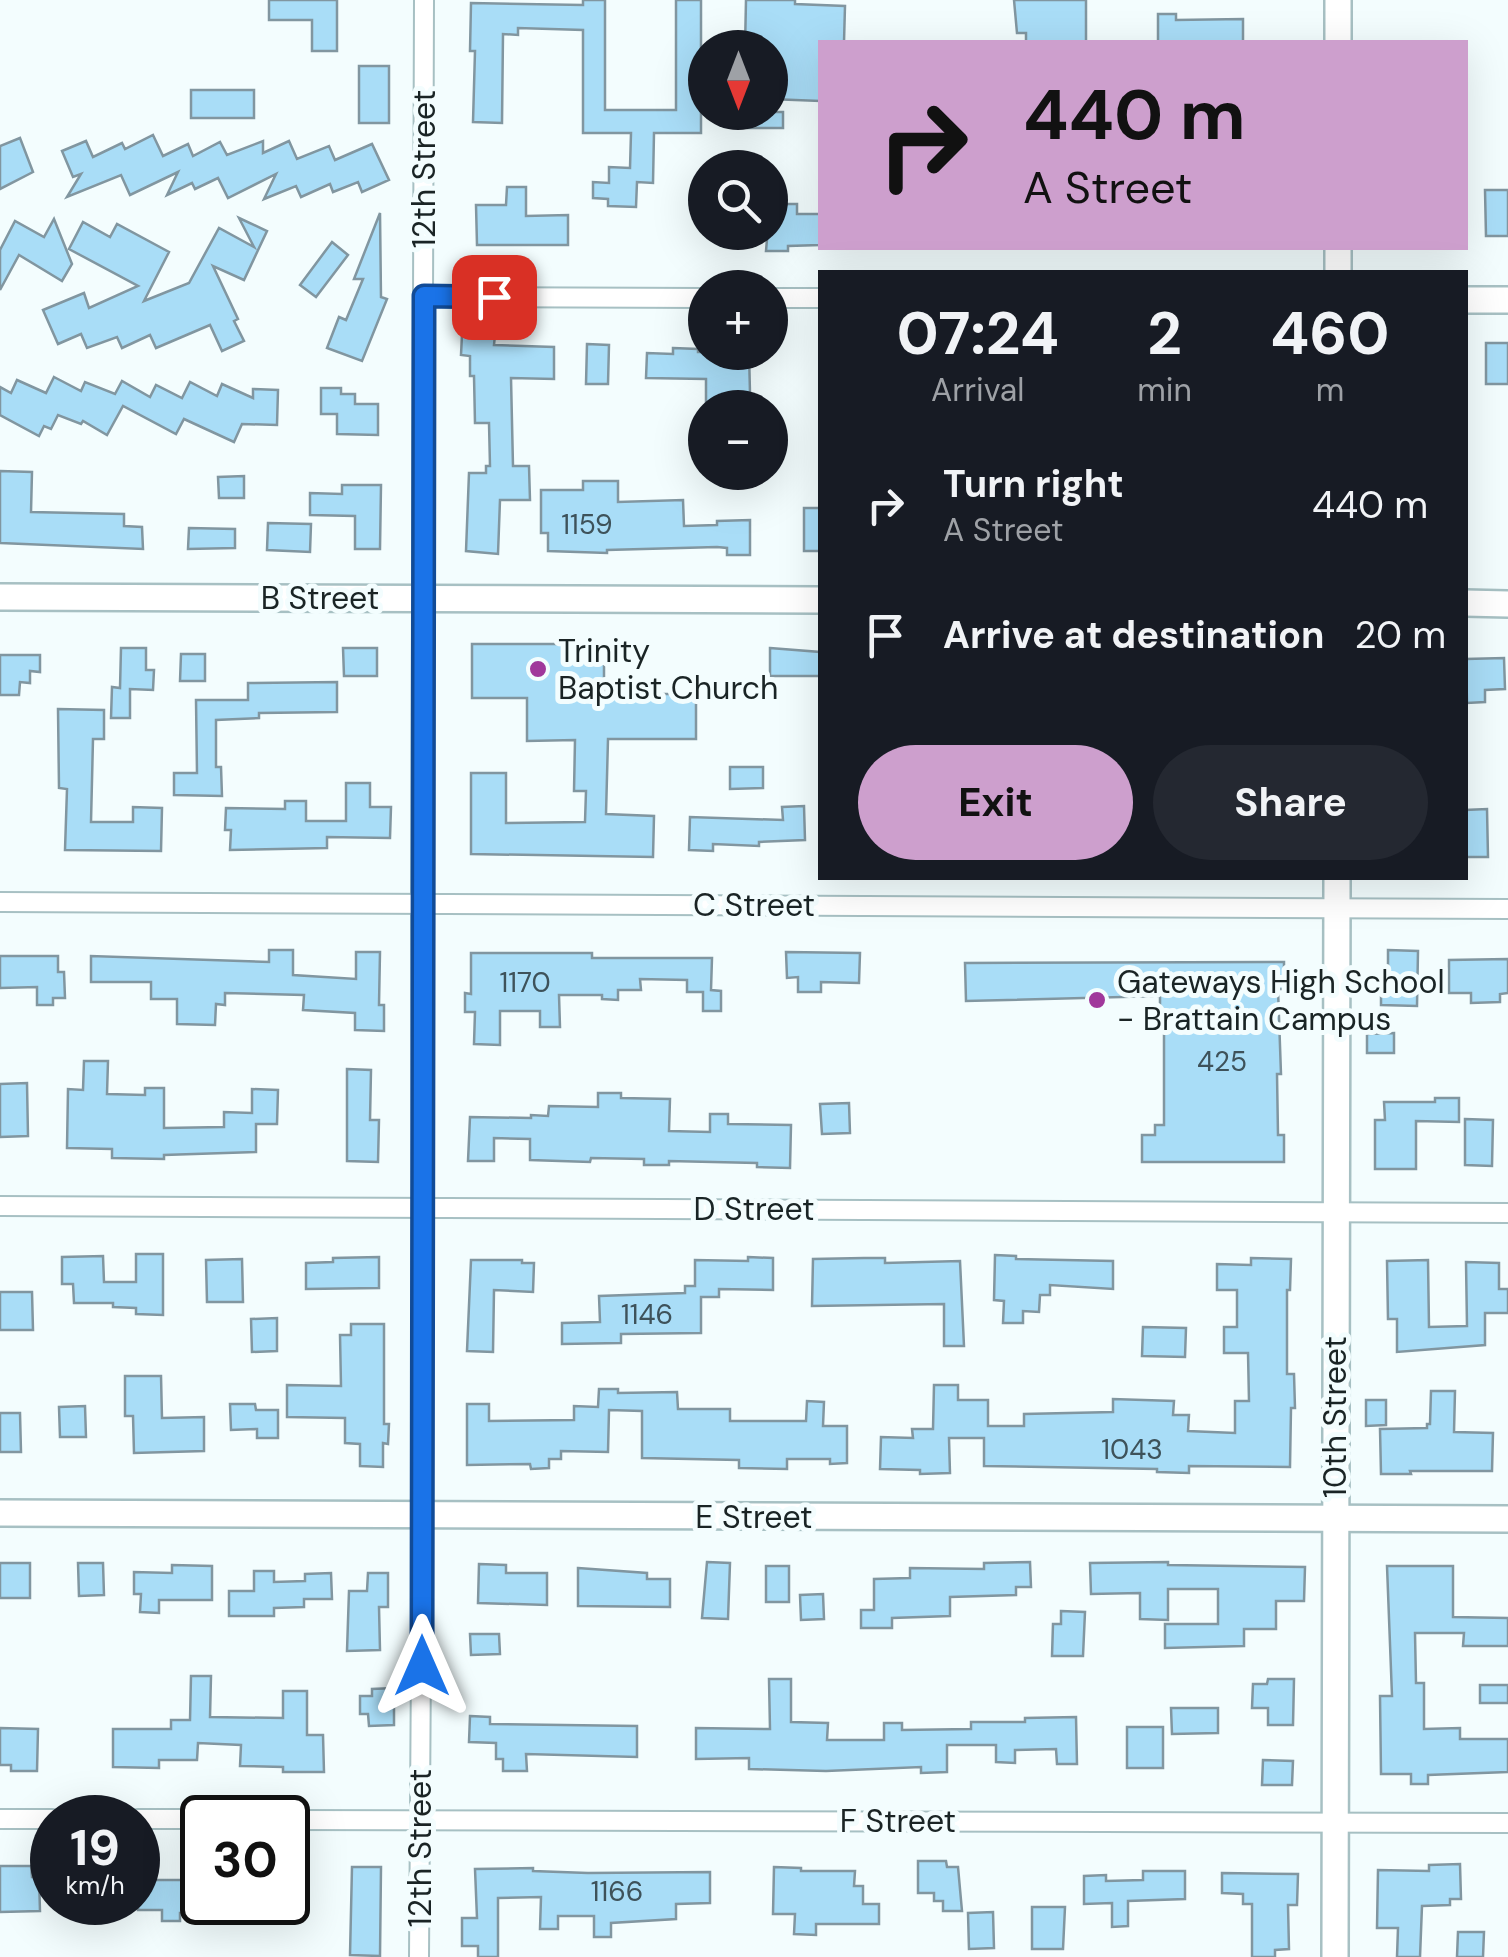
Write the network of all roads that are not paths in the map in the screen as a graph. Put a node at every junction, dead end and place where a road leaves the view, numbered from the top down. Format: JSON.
{"nodes":[{"id":1,"x":424,"y":0,"type":"edge"},
{"id":2,"x":1338,"y":0,"type":"edge"},
{"id":3,"x":1338,"y":40,"type":"edge"},
{"id":4,"x":424,"y":296,"type":"junction"},
{"id":5,"x":688,"y":298,"type":"edge"},
{"id":6,"x":788,"y":298,"type":"edge"},
{"id":7,"x":818,"y":298,"type":"edge"},
{"id":8,"x":1468,"y":300,"type":"edge"},
{"id":9,"x":1508,"y":300,"type":"edge"},
{"id":10,"x":0,"y":597,"type":"edge"},
{"id":11,"x":422,"y":598,"type":"junction"},
{"id":12,"x":818,"y":600,"type":"edge"},
{"id":13,"x":1468,"y":603,"type":"edge"},
{"id":14,"x":1508,"y":604,"type":"edge"},
{"id":15,"x":1337,"y":880,"type":"edge"},
{"id":16,"x":0,"y":902,"type":"edge"},
{"id":17,"x":421,"y":904,"type":"junction"},
{"id":18,"x":1337,"y":908,"type":"junction"},
{"id":19,"x":1508,"y":909,"type":"edge"},
{"id":20,"x":0,"y":1206,"type":"edge"},
{"id":21,"x":422,"y":1208,"type":"junction"},
{"id":22,"x":1336,"y":1212,"type":"junction"},
{"id":23,"x":1508,"y":1213,"type":"edge"},
{"id":24,"x":0,"y":1513,"type":"edge"},
{"id":25,"x":421,"y":1515,"type":"junction"},
{"id":26,"x":1334,"y":1518,"type":"junction"},
{"id":27,"x":1508,"y":1519,"type":"edge"},
{"id":28,"x":0,"y":1818,"type":"edge"},
{"id":29,"x":30,"y":1819,"type":"edge"},
{"id":30,"x":310,"y":1820,"type":"edge"},
{"id":31,"x":420,"y":1820,"type":"junction"},
{"id":32,"x":1335,"y":1822,"type":"junction"},
{"id":33,"x":1508,"y":1823,"type":"edge"},
{"id":34,"x":420,"y":1957,"type":"edge"},
{"id":35,"x":1335,"y":1957,"type":"edge"}],
"edges":[{"from":1,"to":4,"type":"street","name":"12th Street"},
{"from":2,"to":3,"type":"street"},
{"from":4,"to":5,"type":"street"},
{"from":4,"to":11,"type":"street","name":"12th Street"},
{"from":6,"to":7,"type":"street"},
{"from":8,"to":9,"type":"street"},
{"from":10,"to":11,"type":"street","name":"B Street"},
{"from":11,"to":12,"type":"street","name":"B Street"},
{"from":11,"to":17,"type":"street","name":"12th Street"},
{"from":13,"to":14,"type":"street"},
{"from":15,"to":18,"type":"street","name":"10th Street"},
{"from":16,"to":17,"type":"street","name":"C Street"},
{"from":17,"to":18,"type":"street","name":"C Street"},
{"from":17,"to":21,"type":"street","name":"12th Street"},
{"from":18,"to":19,"type":"street","name":"C Street"},
{"from":18,"to":22,"type":"street","name":"10th Street"},
{"from":20,"to":21,"type":"street","name":"D Street"},
{"from":21,"to":22,"type":"street","name":"D Street"},
{"from":21,"to":25,"type":"street","name":"12th Street"},
{"from":22,"to":23,"type":"street","name":"D Street"},
{"from":22,"to":26,"type":"street","name":"10th Street"},
{"from":24,"to":25,"type":"street","name":"E Street"},
{"from":25,"to":26,"type":"street","name":"E Street"},
{"from":25,"to":31,"type":"street","name":"12th Street"},
{"from":26,"to":27,"type":"street","name":"E Street"},
{"from":26,"to":32,"type":"street","name":"10th Street"},
{"from":28,"to":29,"type":"street"},
{"from":30,"to":31,"type":"street","name":"F Street"},
{"from":31,"to":32,"type":"street","name":"F Street"},
{"from":31,"to":34,"type":"street","name":"12th Street"},
{"from":32,"to":33,"type":"street","name":"F Street"},
{"from":32,"to":35,"type":"street","name":"10th Street"}]}
